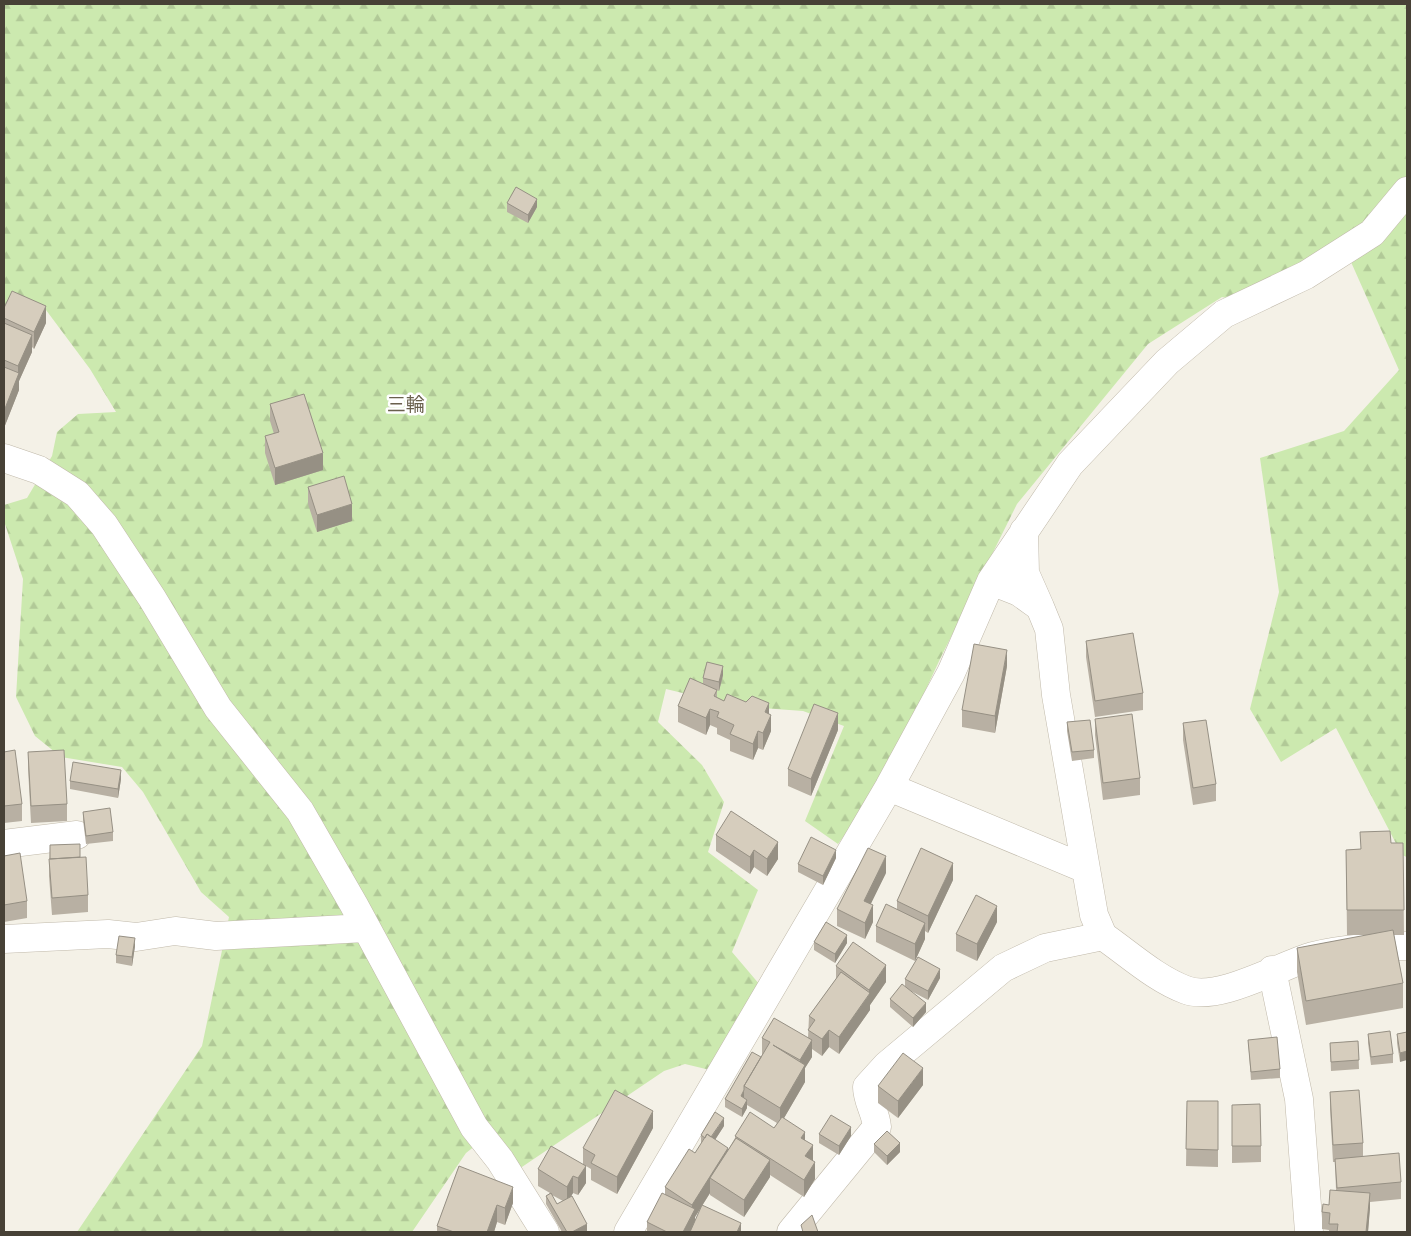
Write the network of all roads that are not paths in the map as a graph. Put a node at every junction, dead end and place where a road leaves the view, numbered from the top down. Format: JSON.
{"nodes":[{"id":1,"x":1407,"y":191,"type":"edge"},
{"id":2,"x":4,"y":458,"type":"edge"},
{"id":3,"x":1024,"y":531,"type":"junction"},
{"id":4,"x":991,"y":581,"type":"junction"},
{"id":5,"x":1040,"y":607,"type":"junction"},
{"id":6,"x":890,"y":787,"type":"junction"},
{"id":7,"x":77,"y":835,"type":"dead end"},
{"id":8,"x":4,"y":844,"type":"edge"},
{"id":9,"x":1086,"y":869,"type":"junction"},
{"id":10,"x":365,"y":928,"type":"junction"},
{"id":11,"x":1103,"y":936,"type":"junction"},
{"id":12,"x":4,"y":939,"type":"edge"},
{"id":13,"x":1407,"y":946,"type":"edge"},
{"id":14,"x":1272,"y":970,"type":"junction"},
{"id":15,"x":545,"y":1232,"type":"edge"},
{"id":16,"x":628,"y":1232,"type":"edge"},
{"id":17,"x":791,"y":1232,"type":"edge"},
{"id":18,"x":1308,"y":1232,"type":"edge"}],
"edges":[{"from":1,"to":3,"type":"street"},
{"from":2,"to":10,"type":"street"},
{"from":3,"to":4,"type":"street"},
{"from":3,"to":5,"type":"street"},
{"from":4,"to":5,"type":"street"},
{"from":4,"to":6,"type":"street"},
{"from":5,"to":9,"type":"street"},
{"from":6,"to":9,"type":"street"},
{"from":6,"to":16,"type":"street"},
{"from":7,"to":8,"type":"street"},
{"from":9,"to":11,"type":"street"},
{"from":10,"to":12,"type":"street"},
{"from":10,"to":15,"type":"street"},
{"from":11,"to":14,"type":"street"},
{"from":11,"to":17,"type":"street"},
{"from":13,"to":14,"type":"street"},
{"from":14,"to":18,"type":"street"}]}
